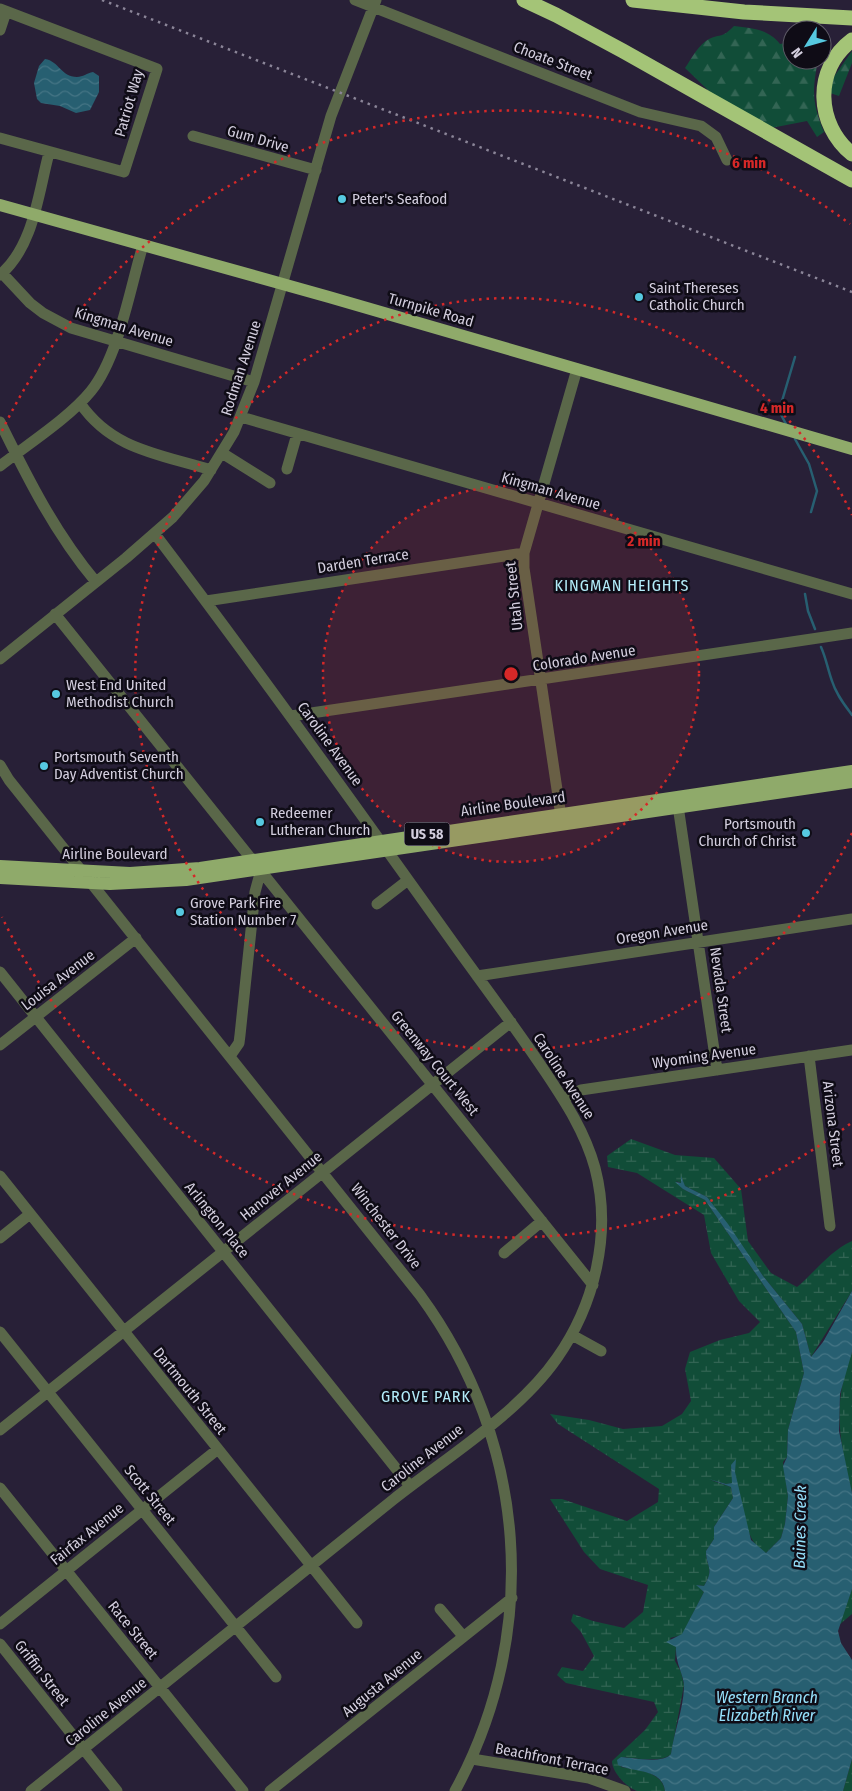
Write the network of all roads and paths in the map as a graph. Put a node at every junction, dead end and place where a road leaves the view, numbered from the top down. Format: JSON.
{"nodes":[{"id":1,"x":355,"y":0,"type":"edge"},
{"id":2,"x":524,"y":0,"type":"edge"},
{"id":3,"x":634,"y":0,"type":"edge"},
{"id":4,"x":375,"y":4,"type":"edge"},
{"id":5,"x":3,"y":10,"type":"edge"},
{"id":6,"x":852,"y":18,"type":"edge"},
{"id":7,"x":0,"y":30,"type":"edge"},
{"id":8,"x":852,"y":40,"type":"edge"},
{"id":9,"x":193,"y":136,"type":"dead end"},
{"id":10,"x":0,"y":138,"type":"edge"},
{"id":11,"x":49,"y":152,"type":"junction"},
{"id":12,"x":852,"y":154,"type":"edge"},
{"id":13,"x":727,"y":160,"type":"dead end"},
{"id":14,"x":316,"y":170,"type":"junction"},
{"id":15,"x":852,"y":180,"type":"edge"},
{"id":16,"x":0,"y":204,"type":"edge"},
{"id":17,"x":33,"y":214,"type":"junction"},
{"id":18,"x":143,"y":245,"type":"junction"},
{"id":19,"x":1,"y":274,"type":"edge"},
{"id":20,"x":283,"y":284,"type":"junction"},
{"id":21,"x":115,"y":341,"type":"junction"},
{"id":22,"x":577,"y":370,"type":"junction"},
{"id":23,"x":254,"y":382,"type":"junction"},
{"id":24,"x":80,"y":403,"type":"junction"},
{"id":25,"x":242,"y":417,"type":"junction"},
{"id":26,"x":0,"y":422,"type":"edge"},
{"id":27,"x":297,"y":434,"type":"junction"},
{"id":28,"x":852,"y":449,"type":"edge"},
{"id":29,"x":222,"y":453,"type":"junction"},
{"id":30,"x":16,"y":454,"type":"junction"},
{"id":31,"x":0,"y":466,"type":"edge"},
{"id":32,"x":287,"y":468,"type":"dead end"},
{"id":33,"x":211,"y":470,"type":"junction"},
{"id":34,"x":270,"y":483,"type":"dead end"},
{"id":35,"x":539,"y":503,"type":"junction"},
{"id":36,"x":155,"y":534,"type":"junction"},
{"id":37,"x":524,"y":553,"type":"junction"},
{"id":38,"x":96,"y":582,"type":"junction"},
{"id":39,"x":852,"y":594,"type":"edge"},
{"id":40,"x":206,"y":601,"type":"junction"},
{"id":41,"x":56,"y":614,"type":"junction"},
{"id":42,"x":852,"y":633,"type":"edge"},
{"id":43,"x":0,"y":658,"type":"edge"},
{"id":44,"x":540,"y":680,"type":"junction"},
{"id":45,"x":291,"y":716,"type":"junction"},
{"id":46,"x":0,"y":765,"type":"edge"},
{"id":47,"x":852,"y":771,"type":"edge"},
{"id":48,"x":852,"y":782,"type":"edge"},
{"id":49,"x":677,"y":802,"type":"junction"},
{"id":50,"x":561,"y":819,"type":"junction"},
{"id":51,"x":384,"y":846,"type":"junction"},
{"id":52,"x":257,"y":865,"type":"junction"},
{"id":53,"x":0,"y":866,"type":"edge"},
{"id":54,"x":82,"y":871,"type":"junction"},
{"id":55,"x":0,"y":878,"type":"edge"},
{"id":56,"x":408,"y":880,"type":"junction"},
{"id":57,"x":92,"y":883,"type":"junction"},
{"id":58,"x":378,"y":904,"type":"dead end"},
{"id":59,"x":852,"y":919,"type":"edge"},
{"id":60,"x":136,"y":938,"type":"junction"},
{"id":61,"x":698,"y":942,"type":"junction"},
{"id":62,"x":0,"y":972,"type":"edge"},
{"id":63,"x":477,"y":976,"type":"junction"},
{"id":64,"x":36,"y":1017,"type":"junction"},
{"id":65,"x":511,"y":1022,"type":"junction"},
{"id":66,"x":0,"y":1045,"type":"edge"},
{"id":67,"x":852,"y":1050,"type":"edge"},
{"id":68,"x":230,"y":1056,"type":"junction"},
{"id":69,"x":809,"y":1056,"type":"junction"},
{"id":70,"x":717,"y":1070,"type":"junction"},
{"id":71,"x":432,"y":1084,"type":"junction"},
{"id":72,"x":563,"y":1099,"type":"junction"},
{"id":73,"x":323,"y":1171,"type":"junction"},
{"id":74,"x":0,"y":1176,"type":"edge"},
{"id":75,"x":30,"y":1214,"type":"junction"},
{"id":76,"x":542,"y":1221,"type":"junction"},
{"id":77,"x":830,"y":1226,"type":"dead end"},
{"id":78,"x":0,"y":1238,"type":"edge"},
{"id":79,"x":224,"y":1252,"type":"junction"},
{"id":80,"x":504,"y":1253,"type":"dead end"},
{"id":81,"x":593,"y":1285,"type":"junction"},
{"id":82,"x":0,"y":1332,"type":"edge"},
{"id":83,"x":124,"y":1332,"type":"junction"},
{"id":84,"x":572,"y":1335,"type":"junction"},
{"id":85,"x":601,"y":1351,"type":"dead end"},
{"id":86,"x":48,"y":1392,"type":"junction"},
{"id":87,"x":489,"y":1425,"type":"junction"},
{"id":88,"x":0,"y":1430,"type":"edge"},
{"id":89,"x":218,"y":1450,"type":"junction"},
{"id":90,"x":410,"y":1486,"type":"junction"},
{"id":91,"x":0,"y":1488,"type":"edge"},
{"id":92,"x":142,"y":1509,"type":"junction"},
{"id":93,"x":312,"y":1566,"type":"junction"},
{"id":94,"x":66,"y":1570,"type":"junction"},
{"id":95,"x":512,"y":1598,"type":"junction"},
{"id":96,"x":440,"y":1609,"type":"dead end"},
{"id":97,"x":358,"y":1623,"type":"dead end"},
{"id":98,"x":0,"y":1624,"type":"edge"},
{"id":99,"x":236,"y":1627,"type":"junction"},
{"id":100,"x":462,"y":1636,"type":"junction"},
{"id":101,"x":0,"y":1644,"type":"edge"},
{"id":102,"x":276,"y":1677,"type":"dead end"},
{"id":103,"x":160,"y":1688,"type":"junction"},
{"id":104,"x":83,"y":1749,"type":"junction"},
{"id":105,"x":472,"y":1759,"type":"junction"},
{"id":106,"x":31,"y":1791,"type":"edge"},
{"id":107,"x":117,"y":1791,"type":"edge"},
{"id":108,"x":243,"y":1791,"type":"edge"},
{"id":109,"x":270,"y":1791,"type":"edge"},
{"id":110,"x":455,"y":1791,"type":"edge"},
{"id":111,"x":625,"y":1791,"type":"edge"}],
"edges":[{"from":1,"to":4,"type":"street","name":"Choate Street"},
{"from":2,"to":15,"type":"highway"},
{"from":3,"to":6,"type":"highway"},
{"from":4,"to":13,"type":"street","name":"Choate Street"},
{"from":4,"to":14,"type":"street","name":"Rodman Avenue"},
{"from":5,"to":7,"type":"street"},
{"from":5,"to":11,"type":"street","name":"Patriot Way"},
{"from":8,"to":12,"type":"highway"},
{"from":9,"to":14,"type":"street","name":"Gum Drive"},
{"from":10,"to":11,"type":"street","name":"Patriot Way"},
{"from":11,"to":17,"type":"street"},
{"from":14,"to":20,"type":"street","name":"Rodman Avenue"},
{"from":16,"to":17,"type":"main road","name":"Turnpike Road"},
{"from":17,"to":18,"type":"main road","name":"Turnpike Road"},
{"from":17,"to":19,"type":"street"},
{"from":18,"to":20,"type":"main road","name":"Turnpike Road"},
{"from":18,"to":21,"type":"street"},
{"from":19,"to":21,"type":"street","name":"Kingman Avenue"},
{"from":20,"to":22,"type":"main road","name":"Turnpike Road"},
{"from":20,"to":23,"type":"street","name":"Rodman Avenue"},
{"from":21,"to":23,"type":"street","name":"Kingman Avenue"},
{"from":21,"to":24,"type":"street"},
{"from":22,"to":28,"type":"main road","name":"Turnpike Road"},
{"from":22,"to":35,"type":"street","name":"Utah Street"},
{"from":23,"to":25,"type":"street","name":"Rodman Avenue"},
{"from":24,"to":30,"type":"street"},
{"from":24,"to":33,"type":"street"},
{"from":25,"to":27,"type":"street","name":"Kingman Avenue"},
{"from":25,"to":29,"type":"street","name":"Rodman Avenue"},
{"from":26,"to":30,"type":"street"},
{"from":27,"to":32,"type":"street"},
{"from":27,"to":35,"type":"street","name":"Kingman Avenue"},
{"from":29,"to":33,"type":"street","name":"Rodman Avenue"},
{"from":29,"to":34,"type":"street"},
{"from":30,"to":31,"type":"street"},
{"from":30,"to":38,"type":"street"},
{"from":33,"to":36,"type":"street","name":"Rodman Avenue"},
{"from":35,"to":37,"type":"street","name":"Utah Street"},
{"from":35,"to":39,"type":"street","name":"Kingman Avenue"},
{"from":36,"to":38,"type":"street","name":"Rodman Avenue"},
{"from":36,"to":40,"type":"street","name":"Caroline Avenue"},
{"from":37,"to":40,"type":"street","name":"Darden Terrace"},
{"from":37,"to":44,"type":"street","name":"Utah Street"},
{"from":38,"to":41,"type":"street","name":"Rodman Avenue"},
{"from":40,"to":45,"type":"street","name":"Caroline Avenue"},
{"from":41,"to":43,"type":"street","name":"Rodman Avenue"},
{"from":41,"to":52,"type":"street","name":"Greenway Court West"},
{"from":42,"to":44,"type":"street","name":"Colorado Avenue"},
{"from":44,"to":45,"type":"street","name":"Colorado Avenue"},
{"from":44,"to":50,"type":"street","name":"Utah Street"},
{"from":45,"to":51,"type":"street","name":"Caroline Avenue"},
{"from":46,"to":54,"type":"street","name":"Winchester Drive"},
{"from":47,"to":49,"type":"main road","name":"Airline Boulevard","number":"US 58"},
{"from":48,"to":49,"type":"main road","name":"Airline Boulevard","number":"US 58"},
{"from":49,"to":50,"type":"main road","name":"Airline Boulevard","number":"US 58"},
{"from":49,"to":61,"type":"street","name":"Nevada Street"},
{"from":50,"to":51,"type":"main road","name":"Airline Boulevard","number":"US 58"},
{"from":51,"to":52,"type":"main road","name":"Airline Boulevard","number":"US 58"},
{"from":51,"to":56,"type":"street","name":"Caroline Avenue"},
{"from":52,"to":54,"type":"main road","name":"Airline Boulevard","number":"US 58"},
{"from":52,"to":57,"type":"main road","name":"Airline Boulevard","number":"US 58"},
{"from":52,"to":68,"type":"street"},
{"from":52,"to":71,"type":"street","name":"Greenway Court West"},
{"from":53,"to":54,"type":"main road","name":"Airline Boulevard","number":"US 58"},
{"from":54,"to":57,"type":"street","name":"Winchester Drive"},
{"from":55,"to":57,"type":"main road","name":"Airline Boulevard","number":"US 58"},
{"from":56,"to":58,"type":"street"},
{"from":56,"to":63,"type":"street","name":"Caroline Avenue"},
{"from":57,"to":60,"type":"street","name":"Winchester Drive"},
{"from":59,"to":61,"type":"street","name":"Oregon Avenue"},
{"from":60,"to":64,"type":"street","name":"Louisa Avenue"},
{"from":60,"to":68,"type":"street","name":"Winchester Drive"},
{"from":61,"to":63,"type":"street","name":"Oregon Avenue"},
{"from":61,"to":70,"type":"street","name":"Nevada Street"},
{"from":62,"to":64,"type":"street","name":"Arlington Place"},
{"from":63,"to":65,"type":"street","name":"Caroline Avenue"},
{"from":64,"to":66,"type":"street","name":"Louisa Avenue"},
{"from":64,"to":79,"type":"street","name":"Arlington Place"},
{"from":65,"to":71,"type":"street","name":"Hanover Avenue"},
{"from":65,"to":72,"type":"street","name":"Caroline Avenue"},
{"from":67,"to":69,"type":"street","name":"Wyoming Avenue"},
{"from":68,"to":73,"type":"street","name":"Winchester Drive"},
{"from":69,"to":70,"type":"street","name":"Wyoming Avenue"},
{"from":69,"to":77,"type":"street","name":"Arizona Street"},
{"from":70,"to":72,"type":"street","name":"Wyoming Avenue"},
{"from":71,"to":73,"type":"street","name":"Hanover Avenue"},
{"from":71,"to":76,"type":"street","name":"Greenway Court West"},
{"from":72,"to":81,"type":"street","name":"Caroline Avenue"},
{"from":73,"to":79,"type":"street","name":"Hanover Avenue"},
{"from":73,"to":87,"type":"street","name":"Winchester Drive"},
{"from":74,"to":75,"type":"street","name":"Dartmouth Street"},
{"from":75,"to":78,"type":"street"},
{"from":75,"to":83,"type":"street","name":"Dartmouth Street"},
{"from":76,"to":80,"type":"street"},
{"from":76,"to":81,"type":"street","name":"Greenway Court West"},
{"from":79,"to":83,"type":"street","name":"Hanover Avenue"},
{"from":79,"to":90,"type":"street","name":"Arlington Place"},
{"from":81,"to":84,"type":"street","name":"Caroline Avenue"},
{"from":82,"to":86,"type":"street","name":"Scott Street"},
{"from":83,"to":86,"type":"street","name":"Hanover Avenue"},
{"from":83,"to":89,"type":"street","name":"Dartmouth Street"},
{"from":84,"to":85,"type":"street"},
{"from":84,"to":87,"type":"street","name":"Caroline Avenue"},
{"from":86,"to":88,"type":"street","name":"Hanover Avenue"},
{"from":86,"to":92,"type":"street","name":"Scott Street"},
{"from":87,"to":90,"type":"street","name":"Caroline Avenue"},
{"from":87,"to":95,"type":"street","name":"Winchester Drive"},
{"from":89,"to":92,"type":"street","name":"Fairfax Avenue"},
{"from":89,"to":93,"type":"street","name":"Dartmouth Street"},
{"from":90,"to":93,"type":"street","name":"Caroline Avenue"},
{"from":91,"to":94,"type":"street","name":"Race Street"},
{"from":92,"to":94,"type":"street","name":"Fairfax Avenue"},
{"from":92,"to":99,"type":"street","name":"Scott Street"},
{"from":93,"to":97,"type":"street","name":"Dartmouth Street"},
{"from":93,"to":99,"type":"street","name":"Caroline Avenue"},
{"from":94,"to":98,"type":"street","name":"Fairfax Avenue"},
{"from":94,"to":103,"type":"street","name":"Race Street"},
{"from":95,"to":100,"type":"street","name":"Augusta Avenue"},
{"from":95,"to":105,"type":"street","name":"Winchester Drive"},
{"from":96,"to":100,"type":"street"},
{"from":99,"to":102,"type":"street","name":"Scott Street"},
{"from":99,"to":103,"type":"street","name":"Caroline Avenue"},
{"from":100,"to":109,"type":"street","name":"Augusta Avenue"},
{"from":101,"to":104,"type":"street","name":"Griffin Street"},
{"from":103,"to":104,"type":"street","name":"Caroline Avenue"},
{"from":103,"to":108,"type":"street","name":"Race Street"},
{"from":104,"to":106,"type":"street","name":"Caroline Avenue"},
{"from":104,"to":107,"type":"street","name":"Griffin Street"},
{"from":105,"to":110,"type":"street","name":"Winchester Drive"},
{"from":105,"to":111,"type":"street","name":"Beachfront Terrace"}]}
